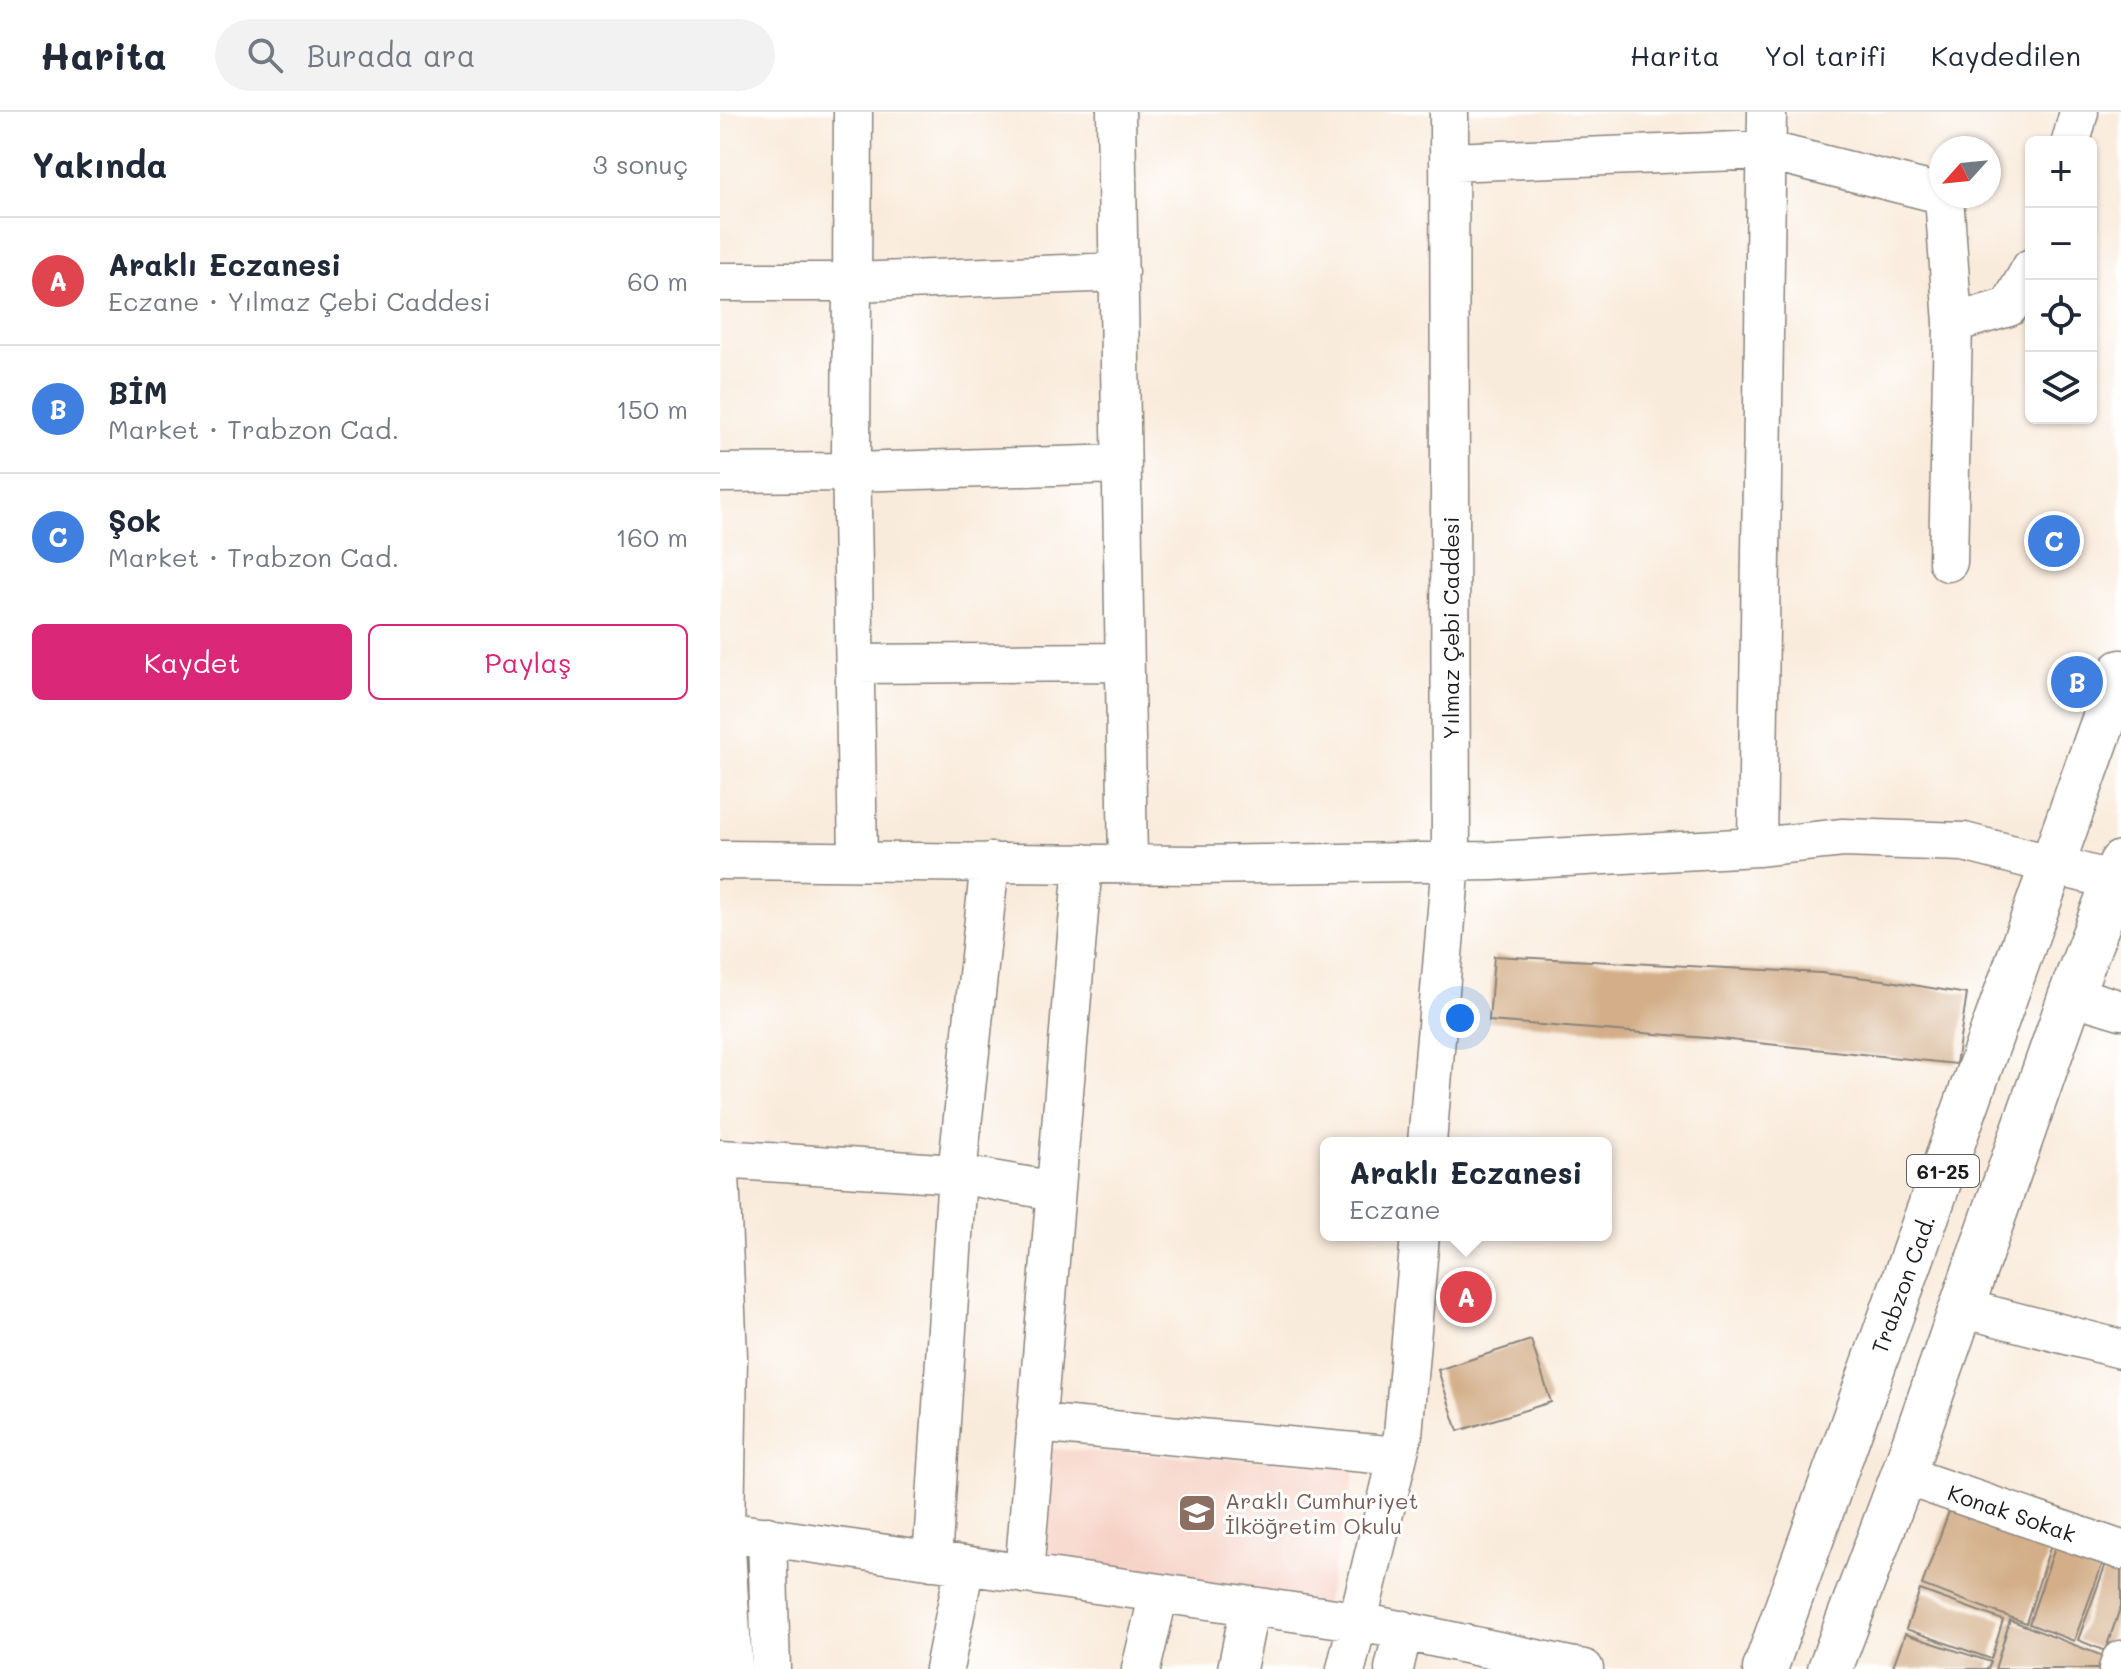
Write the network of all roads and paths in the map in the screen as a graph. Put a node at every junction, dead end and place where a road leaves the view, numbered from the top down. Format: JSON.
{"nodes":[{"id":1,"x":853,"y":112,"type":"edge"},
{"id":2,"x":1116,"y":112,"type":"edge"},
{"id":3,"x":1449,"y":112,"type":"edge"},
{"id":4,"x":1767,"y":112,"type":"edge"},
{"id":5,"x":2079,"y":112,"type":"edge"},
{"id":6,"x":2073,"y":136,"type":"edge"},
{"id":7,"x":1765,"y":150,"type":"junction"},
{"id":8,"x":1449,"y":162,"type":"junction"},
{"id":9,"x":1929,"y":192,"type":"edge"},
{"id":10,"x":1943,"y":208,"type":"edge"},
{"id":11,"x":1119,"y":272,"type":"junction"},
{"id":12,"x":2025,"y":279,"type":"edge"},
{"id":13,"x":720,"y":282,"type":"edge"},
{"id":14,"x":852,"y":282,"type":"junction"},
{"id":15,"x":1953,"y":323,"type":"junction"},
{"id":16,"x":1122,"y":464,"type":"junction"},
{"id":17,"x":852,"y":472,"type":"junction"},
{"id":18,"x":720,"y":473,"type":"edge"},
{"id":19,"x":1948,"y":562,"type":"dead end"},
{"id":20,"x":1124,"y":662,"type":"junction"},
{"id":21,"x":855,"y":664,"type":"junction"},
{"id":22,"x":2121,"y":672,"type":"edge"},
{"id":23,"x":1757,"y":847,"type":"junction"},
{"id":24,"x":720,"y":860,"type":"edge"},
{"id":25,"x":858,"y":860,"type":"junction"},
{"id":26,"x":990,"y":862,"type":"junction"},
{"id":27,"x":1451,"y":862,"type":"junction"},
{"id":28,"x":1083,"y":863,"type":"junction"},
{"id":29,"x":2053,"y":863,"type":"junction"},
{"id":30,"x":1128,"y":864,"type":"junction"},
{"id":31,"x":2118,"y":872,"type":"edge"},
{"id":32,"x":2071,"y":995,"type":"junction"},
{"id":33,"x":2121,"y":1010,"type":"edge"},
{"id":34,"x":1428,"y":1137,"type":"edge"},
{"id":35,"x":720,"y":1159,"type":"edge"},
{"id":36,"x":720,"y":1174,"type":"edge"},
{"id":37,"x":957,"y":1174,"type":"junction"},
{"id":38,"x":1055,"y":1191,"type":"junction"},
{"id":39,"x":1419,"y":1241,"type":"edge"},
{"id":40,"x":1962,"y":1308,"type":"junction"},
{"id":41,"x":2121,"y":1349,"type":"edge"},
{"id":42,"x":1036,"y":1423,"type":"junction"},
{"id":43,"x":723,"y":1453,"type":"edge"},
{"id":44,"x":1398,"y":1456,"type":"junction"},
{"id":45,"x":1903,"y":1475,"type":"junction"},
{"id":46,"x":725,"y":1531,"type":"junction"},
{"id":47,"x":767,"y":1536,"type":"junction"},
{"id":48,"x":2121,"y":1550,"type":"edge"},
{"id":49,"x":948,"y":1563,"type":"junction"},
{"id":50,"x":1024,"y":1574,"type":"junction"},
{"id":51,"x":1159,"y":1593,"type":"junction"},
{"id":52,"x":1250,"y":1606,"type":"junction"},
{"id":53,"x":1356,"y":1621,"type":"junction"},
{"id":54,"x":1403,"y":1630,"type":"junction"},
{"id":55,"x":733,"y":1669,"type":"edge"},
{"id":56,"x":771,"y":1669,"type":"edge"},
{"id":57,"x":944,"y":1669,"type":"edge"},
{"id":58,"x":1141,"y":1669,"type":"edge"},
{"id":59,"x":1237,"y":1669,"type":"edge"},
{"id":60,"x":1346,"y":1669,"type":"edge"},
{"id":61,"x":1394,"y":1669,"type":"edge"},
{"id":62,"x":1584,"y":1669,"type":"edge"},
{"id":63,"x":1765,"y":1669,"type":"edge"},
{"id":64,"x":1830,"y":1669,"type":"edge"}],
"edges":[{"from":1,"to":14,"type":"street"},
{"from":2,"to":11,"type":"street"},
{"from":3,"to":8,"type":"street","name":"Yılmaz Çebi Caddesi"},
{"from":4,"to":7,"type":"street"},
{"from":5,"to":6,"type":"street"},
{"from":7,"to":8,"type":"street"},
{"from":7,"to":9,"type":"street"},
{"from":7,"to":23,"type":"street"},
{"from":8,"to":27,"type":"street","name":"Yılmaz Çebi Caddesi"},
{"from":10,"to":15,"type":"street"},
{"from":11,"to":14,"type":"street"},
{"from":11,"to":16,"type":"street"},
{"from":12,"to":15,"type":"street"},
{"from":13,"to":14,"type":"street"},
{"from":14,"to":17,"type":"street"},
{"from":15,"to":19,"type":"street"},
{"from":16,"to":17,"type":"street"},
{"from":16,"to":20,"type":"street"},
{"from":17,"to":18,"type":"street"},
{"from":17,"to":21,"type":"street"},
{"from":20,"to":21,"type":"street"},
{"from":20,"to":30,"type":"street"},
{"from":21,"to":25,"type":"street"},
{"from":22,"to":29,"type":"main road","name":"Trabzon Cad.","number":"61-25"},
{"from":23,"to":27,"type":"street"},
{"from":23,"to":29,"type":"street"},
{"from":24,"to":25,"type":"street"},
{"from":25,"to":26,"type":"street"},
{"from":26,"to":28,"type":"street"},
{"from":26,"to":37,"type":"street"},
{"from":27,"to":30,"type":"street"},
{"from":27,"to":34,"type":"street","name":"Yılmaz Çebi Caddesi"},
{"from":28,"to":30,"type":"street"},
{"from":28,"to":38,"type":"street"},
{"from":29,"to":31,"type":"street"},
{"from":29,"to":63,"type":"main road","name":"Trabzon Cad.","number":"61-25"},
{"from":31,"to":32,"type":"main road","number":"61-25"},
{"from":32,"to":33,"type":"street"},
{"from":32,"to":40,"type":"main road","number":"61-25"},
{"from":35,"to":37,"type":"street"},
{"from":36,"to":43,"type":"street"},
{"from":37,"to":38,"type":"street"},
{"from":37,"to":49,"type":"street"},
{"from":38,"to":42,"type":"street"},
{"from":39,"to":44,"type":"street"},
{"from":40,"to":41,"type":"street"},
{"from":40,"to":45,"type":"main road","number":"61-25"},
{"from":42,"to":44,"type":"street"},
{"from":42,"to":50,"type":"street"},
{"from":43,"to":46,"type":"street"},
{"from":44,"to":53,"type":"street"},
{"from":45,"to":48,"type":"street","name":"Konak Sokak"},
{"from":45,"to":64,"type":"main road","number":"61-25"},
{"from":46,"to":47,"type":"street"},
{"from":46,"to":55,"type":"street"},
{"from":47,"to":49,"type":"street"},
{"from":47,"to":56,"type":"street"},
{"from":49,"to":50,"type":"street"},
{"from":49,"to":57,"type":"street"},
{"from":50,"to":51,"type":"street"},
{"from":51,"to":52,"type":"street"},
{"from":51,"to":58,"type":"street"},
{"from":52,"to":53,"type":"street"},
{"from":52,"to":59,"type":"street"},
{"from":53,"to":54,"type":"street"},
{"from":53,"to":60,"type":"street"},
{"from":54,"to":61,"type":"street"},
{"from":54,"to":62,"type":"street"}]}
